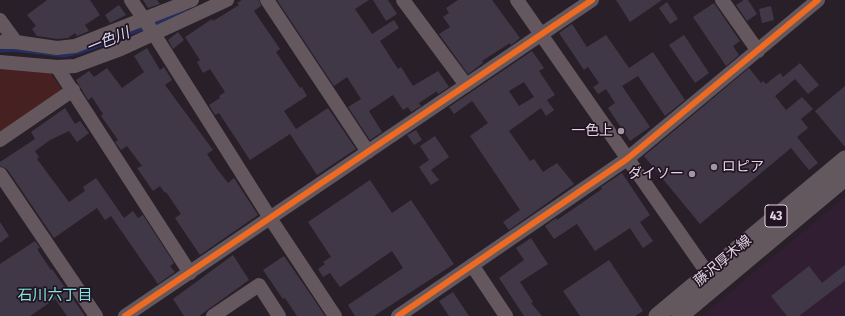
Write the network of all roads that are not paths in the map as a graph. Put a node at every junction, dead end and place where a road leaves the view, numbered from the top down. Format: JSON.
{"nodes":[{"id":1,"x":131,"y":0,"type":"edge"},
{"id":2,"x":192,"y":0,"type":"edge"},
{"id":3,"x":227,"y":0,"type":"edge"},
{"id":4,"x":267,"y":0,"type":"edge"},
{"id":5,"x":403,"y":0,"type":"edge"},
{"id":6,"x":517,"y":0,"type":"edge"},
{"id":7,"x":592,"y":0,"type":"edge"},
{"id":8,"x":722,"y":0,"type":"edge"},
{"id":9,"x":818,"y":0,"type":"edge"},
{"id":10,"x":0,"y":20,"type":"edge"},
{"id":11,"x":149,"y":27,"type":"junction"},
{"id":12,"x":541,"y":34,"type":"junction"},
{"id":13,"x":0,"y":42,"type":"edge"},
{"id":14,"x":16,"y":42,"type":"junction"},
{"id":15,"x":758,"y":51,"type":"junction"},
{"id":16,"x":0,"y":62,"type":"edge"},
{"id":17,"x":57,"y":67,"type":"junction"},
{"id":18,"x":466,"y":85,"type":"junction"},
{"id":19,"x":73,"y":90,"type":"junction"},
{"id":20,"x":0,"y":140,"type":"edge"},
{"id":21,"x":368,"y":152,"type":"junction"},
{"id":22,"x":628,"y":159,"type":"junction"},
{"id":23,"x":845,"y":159,"type":"edge"},
{"id":24,"x":0,"y":174,"type":"edge"},
{"id":25,"x":845,"y":178,"type":"edge"},
{"id":26,"x":270,"y":218,"type":"junction"},
{"id":27,"x":472,"y":265,"type":"junction"},
{"id":28,"x":190,"y":273,"type":"junction"},
{"id":29,"x":712,"y":279,"type":"junction"},
{"id":30,"x":96,"y":316,"type":"edge"},
{"id":31,"x":125,"y":316,"type":"edge"},
{"id":32,"x":213,"y":316,"type":"edge"},
{"id":33,"x":279,"y":316,"type":"edge"},
{"id":34,"x":335,"y":316,"type":"edge"},
{"id":35,"x":398,"y":316,"type":"edge"},
{"id":36,"x":506,"y":316,"type":"edge"},
{"id":37,"x":657,"y":316,"type":"edge"},
{"id":38,"x":680,"y":316,"type":"edge"}],
"edges":[{"from":1,"to":11,"type":"street"},
{"from":2,"to":11,"type":"street"},
{"from":3,"to":11,"type":"street"},
{"from":4,"to":21,"type":"street"},
{"from":5,"to":18,"type":"street"},
{"from":6,"to":12,"type":"street"},
{"from":7,"to":12,"type":"street"},
{"from":8,"to":15,"type":"street"},
{"from":9,"to":15,"type":"street"},
{"from":10,"to":14,"type":"street"},
{"from":11,"to":14,"type":"street"},
{"from":11,"to":17,"type":"street"},
{"from":11,"to":26,"type":"street"},
{"from":12,"to":18,"type":"street"},
{"from":12,"to":22,"type":"street"},
{"from":13,"to":14,"type":"street"},
{"from":15,"to":22,"type":"street"},
{"from":16,"to":17,"type":"street"},
{"from":17,"to":19,"type":"street"},
{"from":18,"to":21,"type":"street"},
{"from":19,"to":20,"type":"street"},
{"from":19,"to":28,"type":"street"},
{"from":21,"to":26,"type":"street"},
{"from":22,"to":27,"type":"street"},
{"from":22,"to":29,"type":"street"},
{"from":23,"to":29,"type":"main road","name":"藤沢厚木線","number":"43"},
{"from":24,"to":30,"type":"street"},
{"from":25,"to":29,"type":"main road","name":"藤沢厚木線","number":"43"},
{"from":26,"to":28,"type":"street"},
{"from":26,"to":34,"type":"street"},
{"from":27,"to":35,"type":"street"},
{"from":27,"to":36,"type":"street"},
{"from":28,"to":31,"type":"street"},
{"from":29,"to":37,"type":"main road","name":"藤沢厚木線","number":"43"},
{"from":29,"to":38,"type":"main road","name":"藤沢厚木線","number":"43"},
{"from":32,"to":33,"type":"street"}]}
